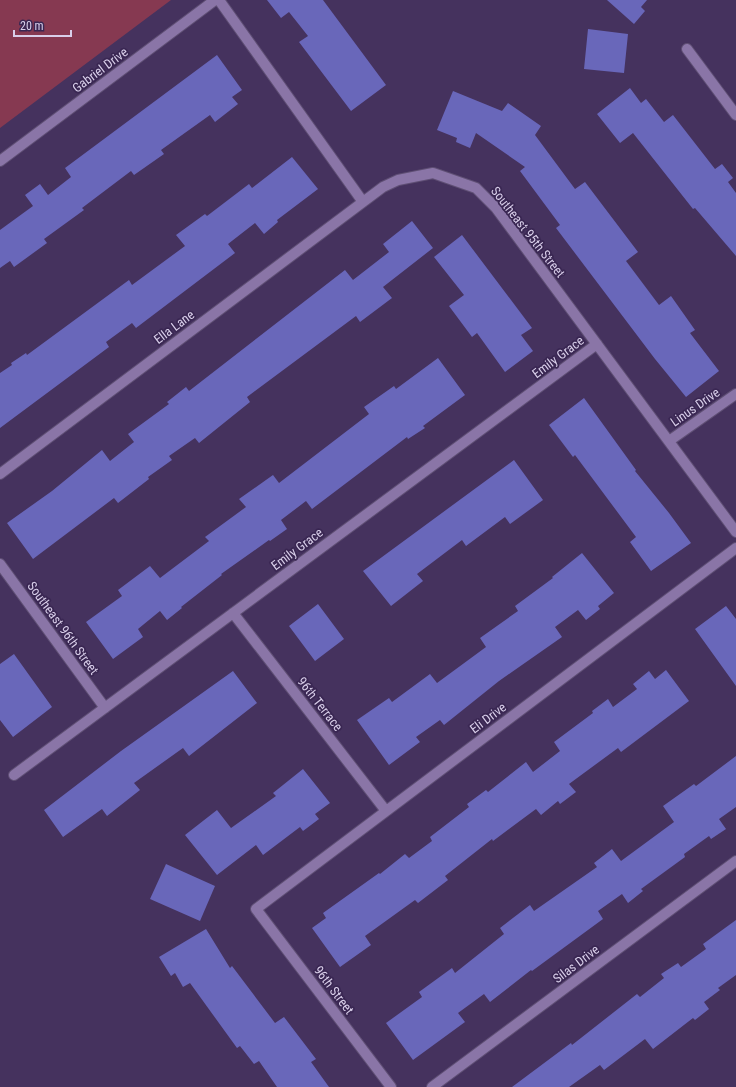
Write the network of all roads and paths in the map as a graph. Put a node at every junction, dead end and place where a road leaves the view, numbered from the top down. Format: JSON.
{"nodes":[{"id":1,"x":215,"y":0,"type":"edge"},
{"id":2,"x":219,"y":0,"type":"edge"},
{"id":3,"x":687,"y":50,"type":"dead end"},
{"id":4,"x":736,"y":115,"type":"edge"},
{"id":5,"x":0,"y":161,"type":"edge"},
{"id":6,"x":363,"y":202,"type":"junction"},
{"id":7,"x":597,"y":344,"type":"junction"},
{"id":8,"x":736,"y":394,"type":"edge"},
{"id":9,"x":669,"y":441,"type":"junction"},
{"id":10,"x":0,"y":474,"type":"edge"},
{"id":11,"x":736,"y":532,"type":"edge"},
{"id":12,"x":736,"y":548,"type":"edge"},
{"id":13,"x":0,"y":564,"type":"edge"},
{"id":14,"x":233,"y":613,"type":"junction"},
{"id":15,"x":105,"y":708,"type":"junction"},
{"id":16,"x":14,"y":776,"type":"dead end"},
{"id":17,"x":386,"y":811,"type":"junction"},
{"id":18,"x":736,"y":861,"type":"edge"},
{"id":19,"x":256,"y":909,"type":"joint"},
{"id":20,"x":391,"y":1087,"type":"edge"},
{"id":21,"x":432,"y":1087,"type":"edge"}],
"edges":[{"from":1,"to":5,"type":"street","name":"Gabriel Drive"},
{"from":2,"to":6,"type":"street"},
{"from":3,"to":4,"type":"street"},
{"from":6,"to":7,"type":"street","name":"Southeast 95th Street"},
{"from":6,"to":10,"type":"street","name":"Ella Lane"},
{"from":7,"to":9,"type":"street","name":"Southeast 95th Street"},
{"from":7,"to":14,"type":"street","name":"Emily Grace"},
{"from":8,"to":9,"type":"street","name":"Linus Drive"},
{"from":9,"to":11,"type":"street","name":"Southeast 95th Street"},
{"from":12,"to":17,"type":"street","name":"Eli Drive"},
{"from":13,"to":15,"type":"street","name":"Southeast 96th Street"},
{"from":14,"to":15,"type":"street","name":"Emily Grace"},
{"from":14,"to":17,"type":"street","name":"96th Terrace"},
{"from":15,"to":16,"type":"street","name":"Emily Grace"},
{"from":17,"to":19,"type":"street","name":"Eli Drive"},
{"from":18,"to":21,"type":"street","name":"Silas Drive"},
{"from":19,"to":20,"type":"street","name":"96th Street"}]}
